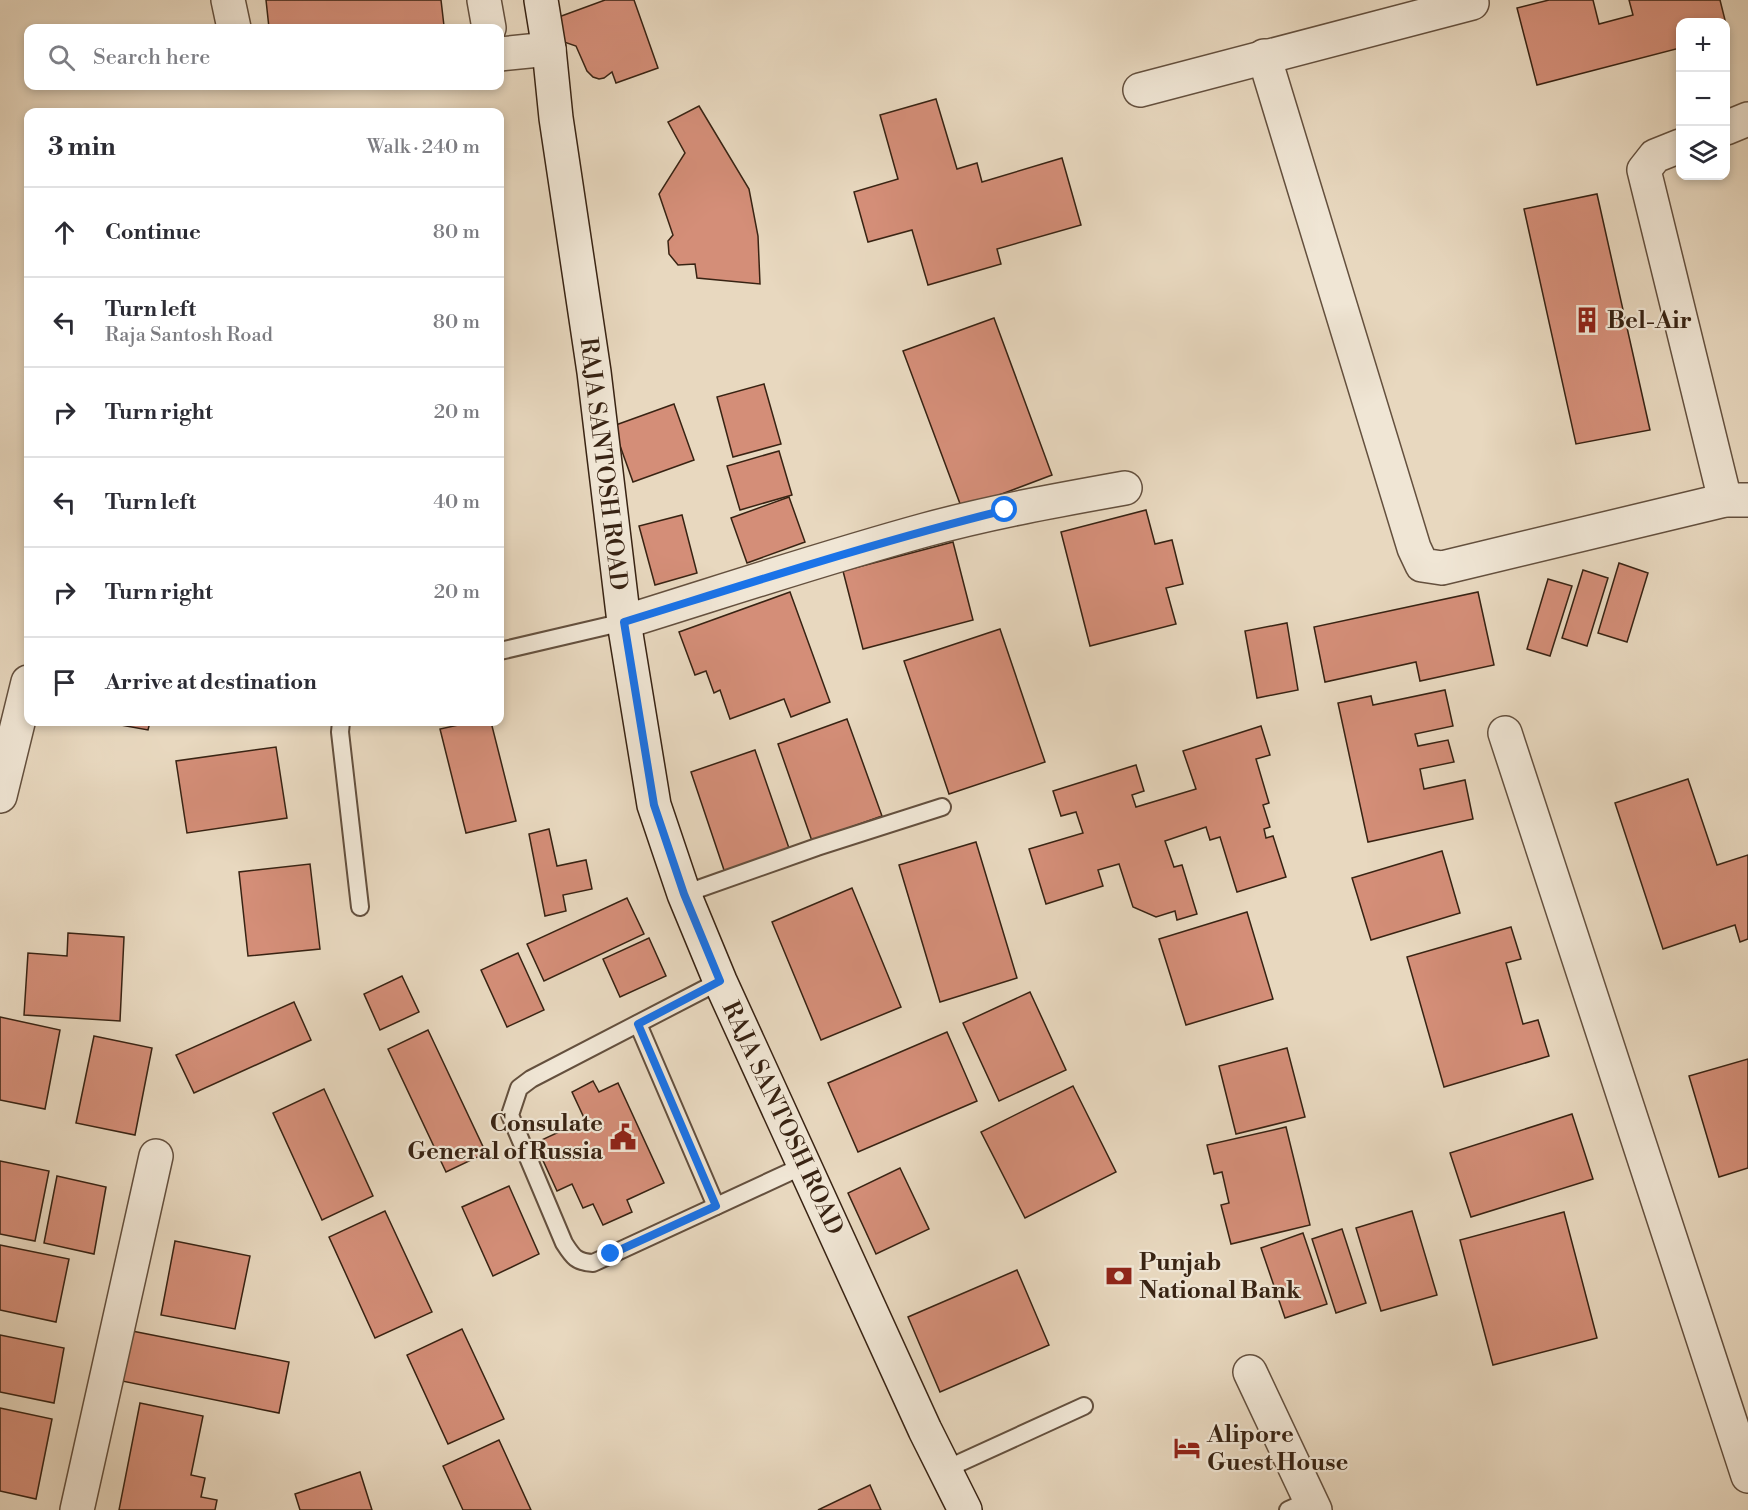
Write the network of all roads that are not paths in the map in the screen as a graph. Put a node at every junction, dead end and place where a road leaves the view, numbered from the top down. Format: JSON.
{"nodes":[{"id":1,"x":228,"y":0,"type":"edge"},
{"id":2,"x":484,"y":0,"type":"edge"},
{"id":3,"x":542,"y":0,"type":"edge"},
{"id":4,"x":1472,"y":3,"type":"dead end"},
{"id":5,"x":233,"y":24,"type":"edge"},
{"id":6,"x":488,"y":24,"type":"edge"},
{"id":7,"x":549,"y":49,"type":"junction"},
{"id":8,"x":504,"y":54,"type":"edge"},
{"id":9,"x":1264,"y":56,"type":"junction"},
{"id":10,"x":1140,"y":90,"type":"dead end"},
{"id":11,"x":1748,"y":119,"type":"edge"},
{"id":12,"x":1730,"y":126,"type":"edge"},
{"id":13,"x":1676,"y":148,"type":"edge"},
{"id":14,"x":1125,"y":488,"type":"dead end"},
{"id":15,"x":1736,"y":500,"type":"edge"},
{"id":16,"x":624,"y":622,"type":"junction"},
{"id":17,"x":504,"y":650,"type":"edge"},
{"id":18,"x":24,"y":698,"type":"edge"},
{"id":19,"x":341,"y":726,"type":"edge"},
{"id":20,"x":1505,"y":733,"type":"dead end"},
{"id":21,"x":0,"y":796,"type":"edge"},
{"id":22,"x":942,"y":807,"type":"dead end"},
{"id":23,"x":684,"y":894,"type":"junction"},
{"id":24,"x":360,"y":907,"type":"dead end"},
{"id":25,"x":720,"y":981,"type":"junction"},
{"id":26,"x":638,"y":1024,"type":"junction"},
{"id":27,"x":156,"y":1156,"type":"dead end"},
{"id":28,"x":805,"y":1165,"type":"junction"},
{"id":29,"x":716,"y":1206,"type":"junction"},
{"id":30,"x":1250,"y":1372,"type":"dead end"},
{"id":31,"x":1084,"y":1406,"type":"dead end"},
{"id":32,"x":944,"y":1470,"type":"junction"},
{"id":33,"x":1748,"y":1476,"type":"edge"},
{"id":34,"x":1304,"y":1507,"type":"edge"},
{"id":35,"x":77,"y":1510,"type":"edge"},
{"id":36,"x":965,"y":1510,"type":"edge"}],
"edges":[{"from":1,"to":5,"type":"street"},
{"from":2,"to":6,"type":"street"},
{"from":3,"to":7,"type":"street","name":"RAJA SANTOSH ROAD"},
{"from":4,"to":9,"type":"street"},
{"from":7,"to":8,"type":"street"},
{"from":7,"to":16,"type":"street","name":"RAJA SANTOSH ROAD"},
{"from":9,"to":10,"type":"street"},
{"from":9,"to":15,"type":"street"},
{"from":11,"to":12,"type":"street"},
{"from":13,"to":15,"type":"street"},
{"from":14,"to":16,"type":"street"},
{"from":16,"to":17,"type":"lane"},
{"from":16,"to":23,"type":"street","name":"RAJA SANTOSH ROAD"},
{"from":18,"to":21,"type":"street"},
{"from":19,"to":24,"type":"lane"},
{"from":20,"to":33,"type":"street"},
{"from":22,"to":23,"type":"lane"},
{"from":23,"to":25,"type":"street","name":"RAJA SANTOSH ROAD"},
{"from":25,"to":26,"type":"lane"},
{"from":25,"to":28,"type":"street","name":"RAJA SANTOSH ROAD"},
{"from":26,"to":29,"type":"lane"},
{"from":26,"to":29,"type":"lane"},
{"from":27,"to":35,"type":"street"},
{"from":28,"to":29,"type":"lane"},
{"from":28,"to":32,"type":"street","name":"RAJA SANTOSH ROAD"},
{"from":30,"to":34,"type":"street"},
{"from":31,"to":32,"type":"lane"},
{"from":32,"to":36,"type":"street","name":"RAJA SANTOSH ROAD"}]}
